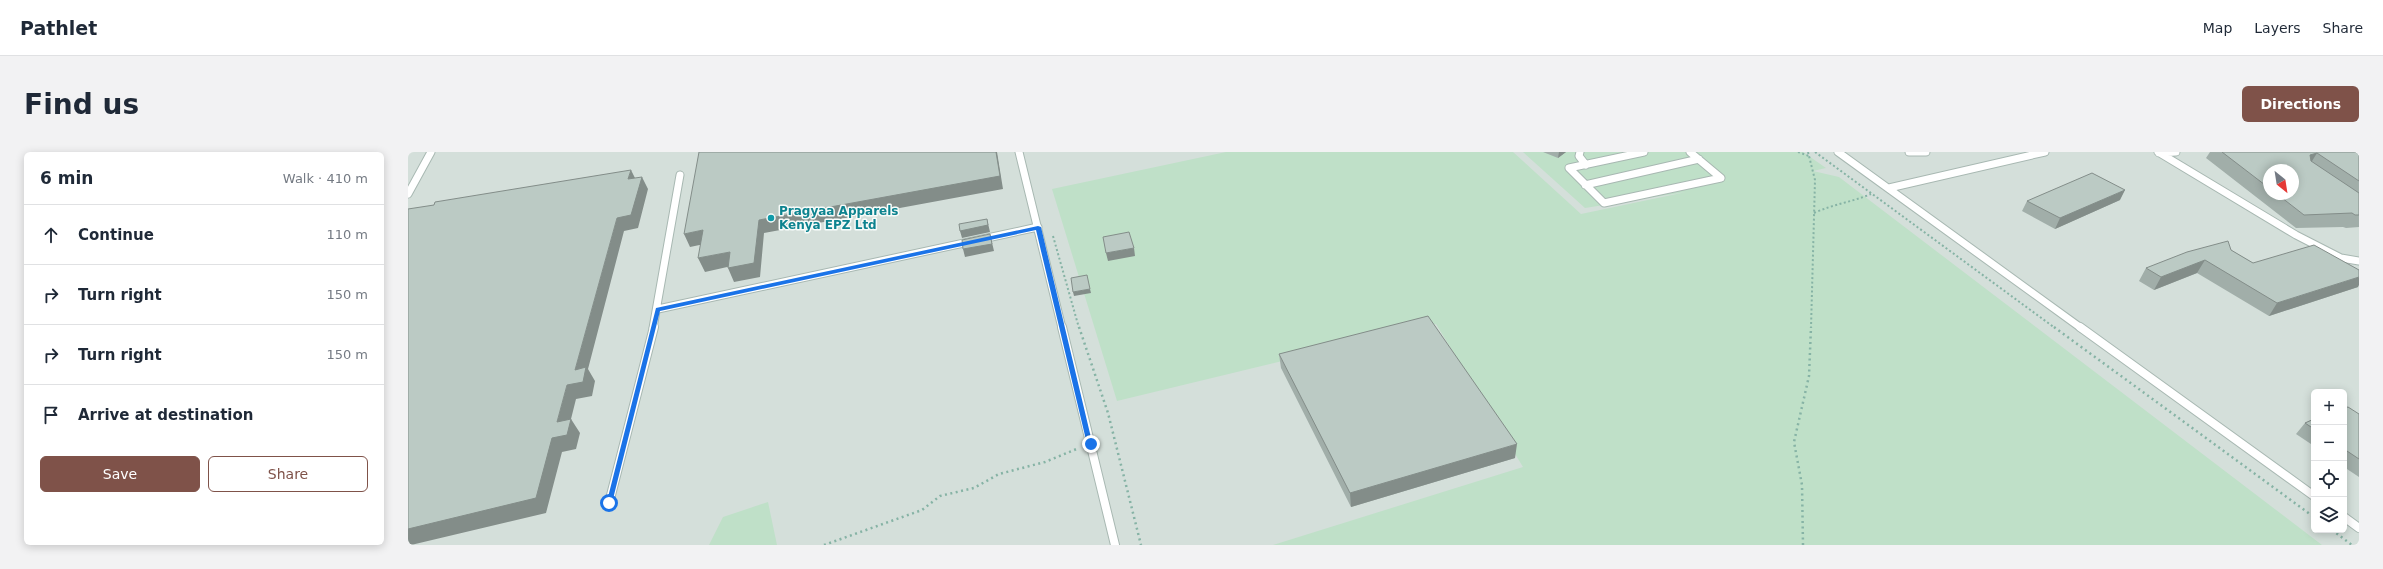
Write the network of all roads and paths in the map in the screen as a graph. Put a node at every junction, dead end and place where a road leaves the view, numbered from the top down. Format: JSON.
{"nodes":[{"id":1,"x":431,"y":152,"type":"edge"},
{"id":2,"x":1019,"y":152,"type":"edge"},
{"id":3,"x":1580,"y":152,"type":"edge"},
{"id":4,"x":1644,"y":152,"type":"edge"},
{"id":5,"x":1690,"y":152,"type":"edge"},
{"id":6,"x":1798,"y":152,"type":"edge"},
{"id":7,"x":1808,"y":152,"type":"edge"},
{"id":8,"x":1815,"y":152,"type":"edge"},
{"id":9,"x":1838,"y":152,"type":"edge"},
{"id":10,"x":1909,"y":152,"type":"edge"},
{"id":11,"x":1926,"y":152,"type":"edge"},
{"id":12,"x":2045,"y":152,"type":"edge"},
{"id":13,"x":2158,"y":152,"type":"edge"},
{"id":14,"x":2176,"y":152,"type":"edge"},
{"id":15,"x":1625,"y":154,"type":"edge"},
{"id":16,"x":1809,"y":157,"type":"junction"},
{"id":17,"x":1699,"y":159,"type":"junction"},
{"id":18,"x":1586,"y":164,"type":"junction"},
{"id":19,"x":680,"y":175,"type":"dead end"},
{"id":20,"x":1585,"y":184,"type":"junction"},
{"id":21,"x":1890,"y":188,"type":"junction"},
{"id":22,"x":408,"y":194,"type":"edge"},
{"id":23,"x":1871,"y":194,"type":"junction"},
{"id":24,"x":1814,"y":213,"type":"junction"},
{"id":25,"x":1038,"y":227,"type":"junction"},
{"id":26,"x":1053,"y":234,"type":"dead end"},
{"id":27,"x":2359,"y":261,"type":"edge"},
{"id":28,"x":658,"y":309,"type":"junction"},
{"id":29,"x":1091,"y":444,"type":"junction"},
{"id":30,"x":2311,"y":494,"type":"edge"},
{"id":31,"x":609,"y":503,"type":"dead end"},
{"id":32,"x":2311,"y":515,"type":"edge"},
{"id":33,"x":2347,"y":519,"type":"edge"},
{"id":34,"x":2359,"y":528,"type":"edge"},
{"id":35,"x":2336,"y":533,"type":"edge"},
{"id":36,"x":824,"y":545,"type":"edge"},
{"id":37,"x":1115,"y":545,"type":"edge"},
{"id":38,"x":1141,"y":545,"type":"edge"},
{"id":39,"x":1803,"y":545,"type":"edge"},
{"id":40,"x":2352,"y":545,"type":"edge"}],
"edges":[{"from":1,"to":22,"type":"lane"},
{"from":2,"to":25,"type":"lane"},
{"from":3,"to":18,"type":"lane"},
{"from":4,"to":15,"type":"lane"},
{"from":5,"to":17,"type":"lane"},
{"from":6,"to":16,"type":"path"},
{"from":7,"to":16,"type":"path"},
{"from":8,"to":23,"type":"path"},
{"from":9,"to":21,"type":"lane"},
{"from":10,"to":11,"type":"lane"},
{"from":12,"to":21,"type":"lane"},
{"from":13,"to":14,"type":"lane"},
{"from":13,"to":27,"type":"lane"},
{"from":15,"to":18,"type":"lane"},
{"from":16,"to":24,"type":"path"},
{"from":17,"to":20,"type":"lane"},
{"from":17,"to":20,"type":"lane"},
{"from":18,"to":20,"type":"lane"},
{"from":19,"to":28,"type":"lane"},
{"from":21,"to":30,"type":"lane"},
{"from":23,"to":24,"type":"path"},
{"from":23,"to":32,"type":"path"},
{"from":24,"to":39,"type":"path"},
{"from":25,"to":28,"type":"lane"},
{"from":25,"to":29,"type":"lane"},
{"from":26,"to":38,"type":"path"},
{"from":28,"to":31,"type":"lane"},
{"from":29,"to":36,"type":"path"},
{"from":29,"to":37,"type":"lane"},
{"from":33,"to":34,"type":"lane"},
{"from":35,"to":40,"type":"path"}]}
